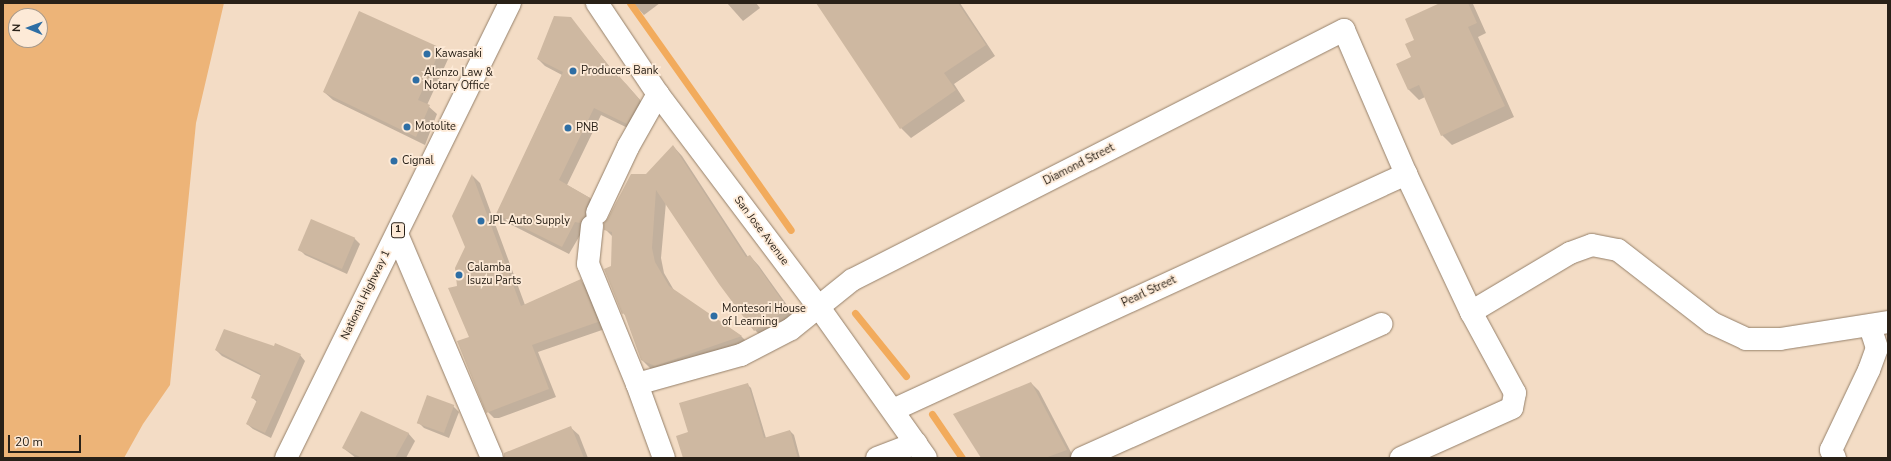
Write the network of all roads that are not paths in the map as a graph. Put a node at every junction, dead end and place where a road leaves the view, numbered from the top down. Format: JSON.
{"nodes":[{"id":1,"x":510,"y":3,"type":"edge"},
{"id":2,"x":597,"y":3,"type":"edge"},
{"id":3,"x":658,"y":94,"type":"junction"},
{"id":4,"x":1406,"y":174,"type":"junction"},
{"id":5,"x":397,"y":234,"type":"junction"},
{"id":6,"x":818,"y":306,"type":"junction"},
{"id":7,"x":1471,"y":312,"type":"junction"},
{"id":8,"x":1381,"y":324,"type":"dead end"},
{"id":9,"x":1879,"y":324,"type":"edge"},
{"id":10,"x":637,"y":384,"type":"junction"},
{"id":11,"x":893,"y":410,"type":"junction"},
{"id":12,"x":922,"y":451,"type":"edge"},
{"id":13,"x":1833,"y":454,"type":"edge"},
{"id":14,"x":286,"y":458,"type":"edge"},
{"id":15,"x":492,"y":458,"type":"edge"},
{"id":16,"x":664,"y":458,"type":"edge"},
{"id":17,"x":877,"y":458,"type":"edge"},
{"id":18,"x":1082,"y":458,"type":"edge"},
{"id":19,"x":1400,"y":458,"type":"edge"}],
"edges":[{"from":1,"to":5,"type":"main road","name":"National Highway 1","number":"1"},
{"from":2,"to":3,"type":"main road","name":"San Jose Avenue"},
{"from":3,"to":6,"type":"main road","name":"San Jose Avenue"},
{"from":3,"to":10,"type":"main road"},
{"from":4,"to":6,"type":"main road","name":"Diamond Street"},
{"from":4,"to":7,"type":"main road"},
{"from":4,"to":11,"type":"main road","name":"Pearl Street"},
{"from":5,"to":14,"type":"main road","name":"National Highway 1","number":"1"},
{"from":5,"to":15,"type":"main road"},
{"from":6,"to":10,"type":"main road","name":"Diamond Street"},
{"from":6,"to":11,"type":"main road","name":"San Jose Avenue"},
{"from":7,"to":9,"type":"main road"},
{"from":7,"to":19,"type":"main road"},
{"from":8,"to":18,"type":"main road"},
{"from":9,"to":13,"type":"main road"},
{"from":10,"to":16,"type":"main road"},
{"from":11,"to":12,"type":"main road","name":"San Jose Avenue"},
{"from":12,"to":17,"type":"main road"}]}
